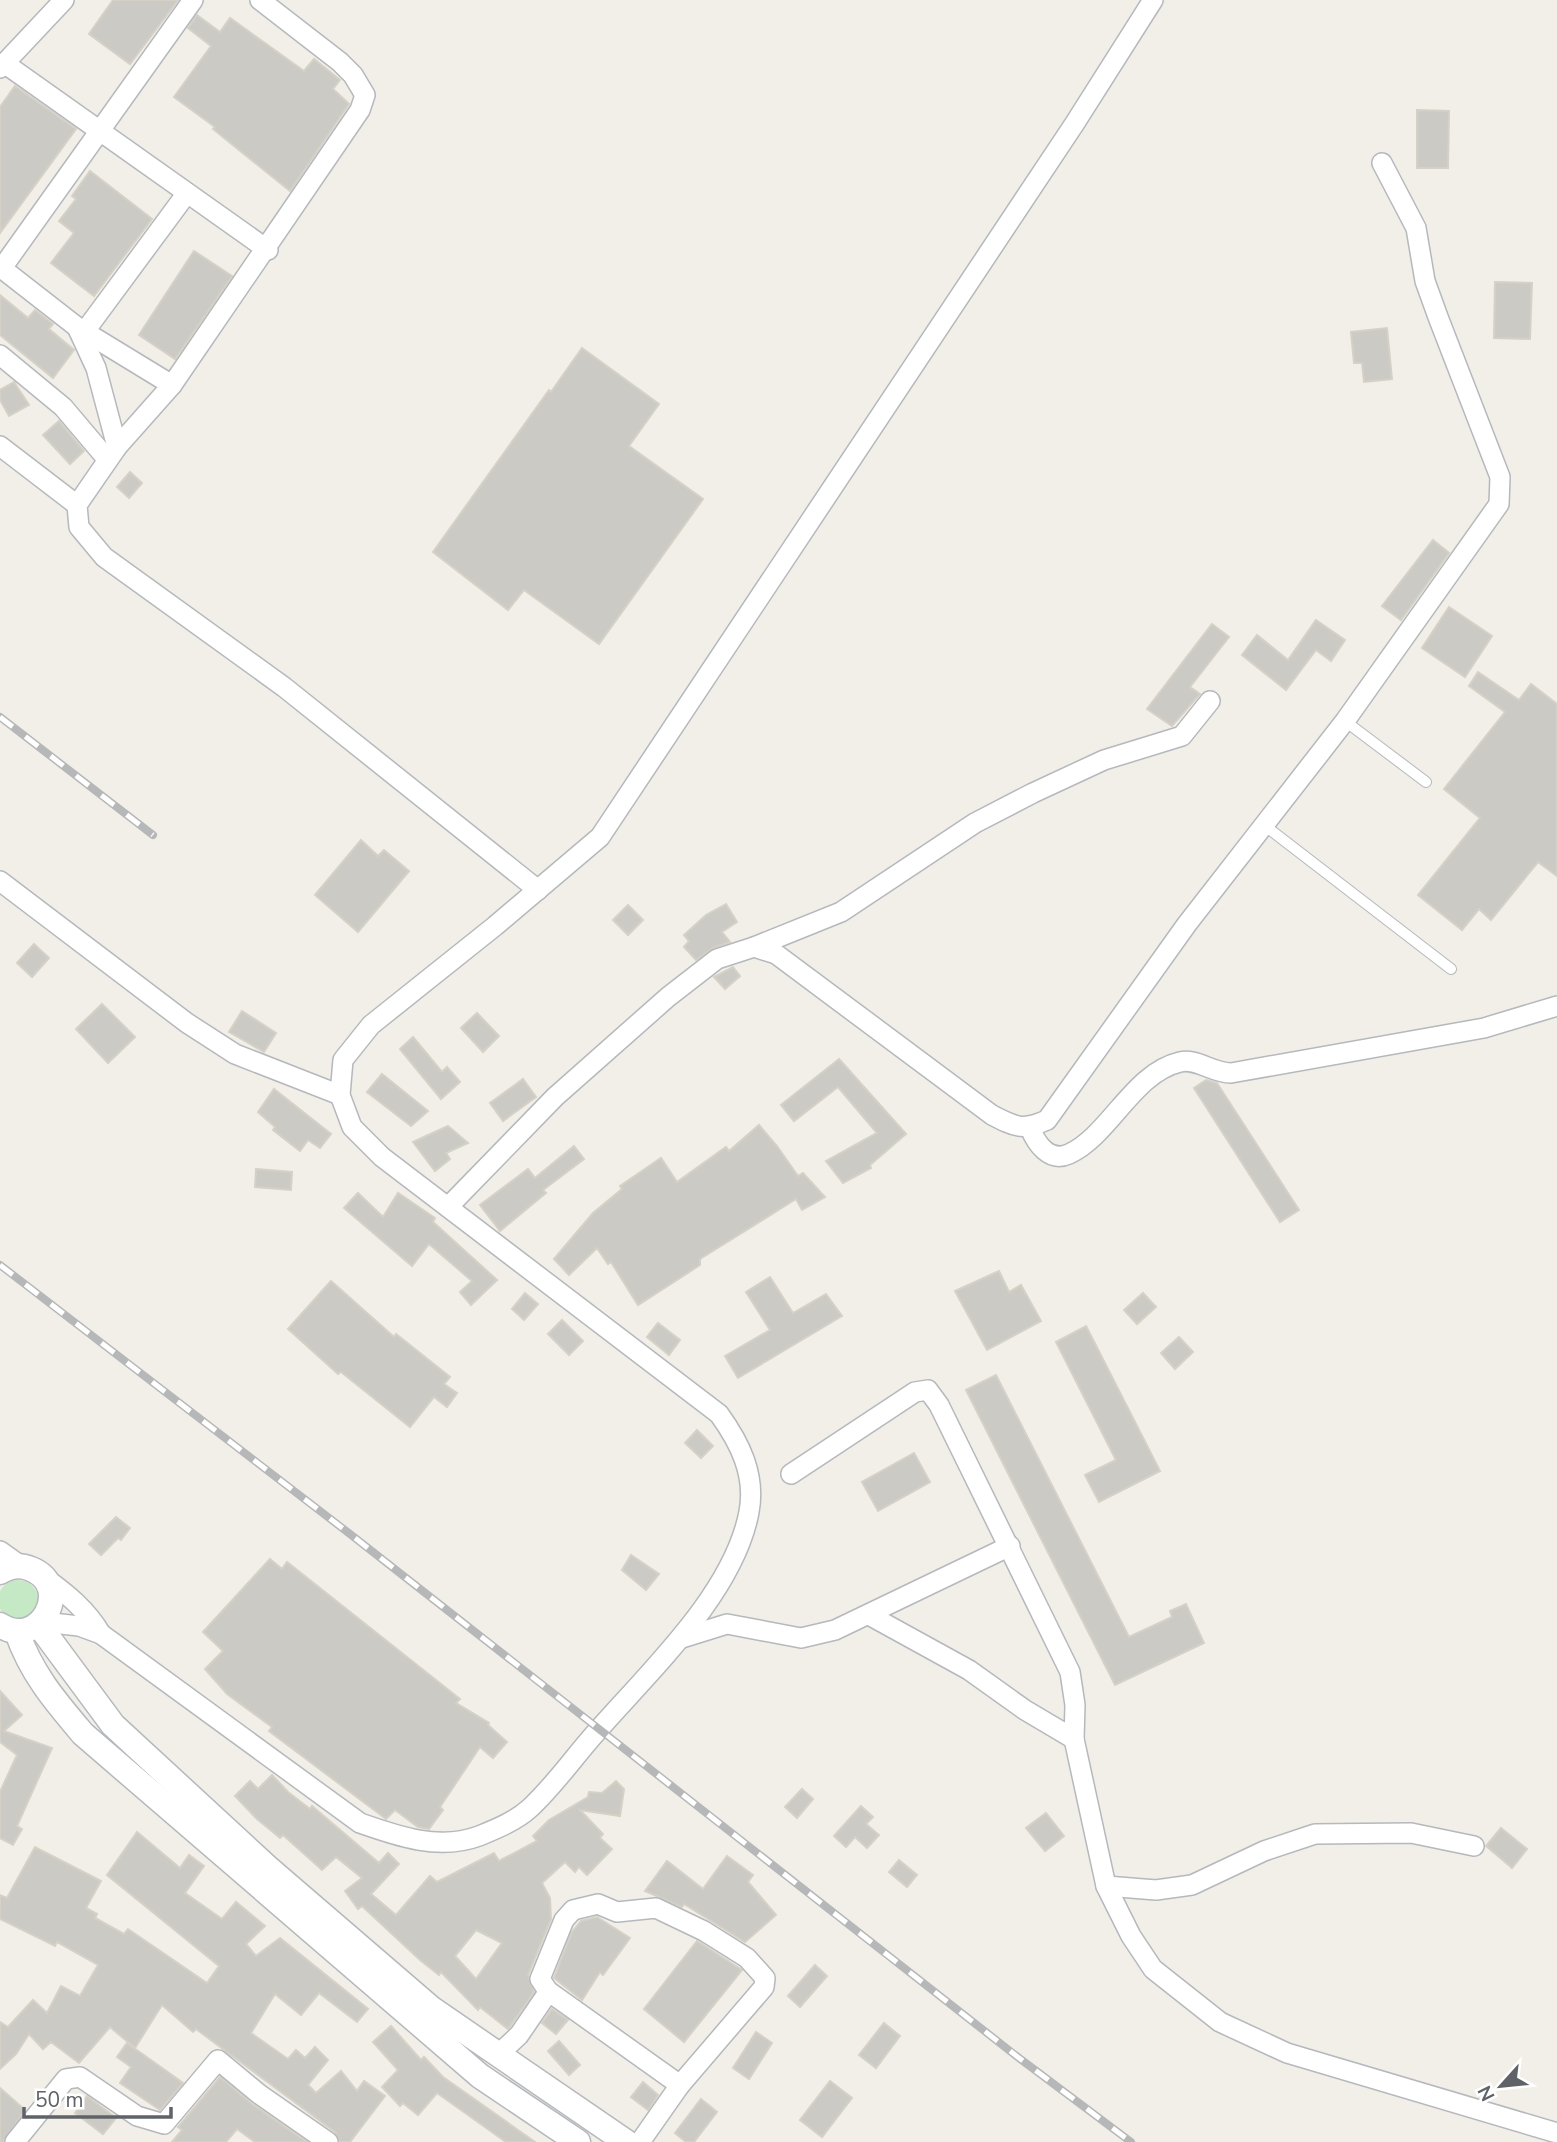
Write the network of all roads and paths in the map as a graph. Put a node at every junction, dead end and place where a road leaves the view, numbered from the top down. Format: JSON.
{"nodes":[{"id":1,"x":64,"y":0,"type":"edge"},
{"id":2,"x":192,"y":0,"type":"edge"},
{"id":3,"x":260,"y":0,"type":"edge"},
{"id":4,"x":1153,"y":0,"type":"edge"},
{"id":5,"x":2,"y":65,"type":"edge"},
{"id":6,"x":98,"y":130,"type":"junction"},
{"id":7,"x":1382,"y":163,"type":"dead end"},
{"id":8,"x":187,"y":193,"type":"junction"},
{"id":9,"x":268,"y":250,"type":"junction"},
{"id":10,"x":1,"y":268,"type":"edge"},
{"id":11,"x":81,"y":329,"type":"junction"},
{"id":12,"x":0,"y":355,"type":"edge"},
{"id":13,"x":172,"y":385,"type":"junction"},
{"id":14,"x":0,"y":446,"type":"edge"},
{"id":15,"x":112,"y":453,"type":"junction"},
{"id":16,"x":77,"y":505,"type":"junction"},
{"id":17,"x":1210,"y":701,"type":"dead end"},
{"id":18,"x":1345,"y":721,"type":"junction"},
{"id":19,"x":1426,"y":782,"type":"dead end"},
{"id":20,"x":1264,"y":825,"type":"junction"},
{"id":21,"x":0,"y":881,"type":"edge"},
{"id":22,"x":538,"y":890,"type":"junction"},
{"id":23,"x":754,"y":947,"type":"junction"},
{"id":24,"x":1451,"y":969,"type":"dead end"},
{"id":25,"x":1557,"y":1006,"type":"edge"},
{"id":26,"x":340,"y":1095,"type":"junction"},
{"id":27,"x":1030,"y":1128,"type":"junction"},
{"id":28,"x":448,"y":1207,"type":"junction"},
{"id":29,"x":791,"y":1474,"type":"dead end"},
{"id":30,"x":1010,"y":1546,"type":"junction"},
{"id":31,"x":0,"y":1550,"type":"edge"},
{"id":32,"x":11,"y":1569,"type":"edge"},
{"id":33,"x":45,"y":1578,"type":"junction"},
{"id":34,"x":869,"y":1615,"type":"junction"},
{"id":35,"x":18,"y":1629,"type":"edge"},
{"id":36,"x":101,"y":1634,"type":"junction"},
{"id":37,"x":681,"y":1637,"type":"junction"},
{"id":38,"x":1074,"y":1739,"type":"junction"},
{"id":39,"x":1474,"y":1846,"type":"dead end"},
{"id":40,"x":1106,"y":1886,"type":"junction"},
{"id":41,"x":548,"y":1991,"type":"junction"},
{"id":42,"x":499,"y":2054,"type":"junction"},
{"id":43,"x":680,"y":2085,"type":"junction"},
{"id":44,"x":1557,"y":2133,"type":"edge"},
{"id":45,"x":16,"y":2142,"type":"edge"},
{"id":46,"x":328,"y":2142,"type":"edge"},
{"id":47,"x":578,"y":2142,"type":"edge"},
{"id":48,"x":626,"y":2142,"type":"edge"},
{"id":49,"x":640,"y":2142,"type":"edge"}],
"edges":[{"from":1,"to":5,"type":"street"},
{"from":2,"to":6,"type":"street"},
{"from":3,"to":9,"type":"street"},
{"from":4,"to":22,"type":"street"},
{"from":5,"to":6,"type":"street"},
{"from":6,"to":8,"type":"street"},
{"from":6,"to":10,"type":"street"},
{"from":7,"to":18,"type":"street"},
{"from":8,"to":9,"type":"street"},
{"from":8,"to":11,"type":"street"},
{"from":9,"to":13,"type":"street"},
{"from":10,"to":11,"type":"street"},
{"from":11,"to":13,"type":"street"},
{"from":11,"to":15,"type":"street"},
{"from":12,"to":15,"type":"street"},
{"from":13,"to":15,"type":"street"},
{"from":14,"to":16,"type":"street"},
{"from":15,"to":16,"type":"street"},
{"from":16,"to":22,"type":"street"},
{"from":17,"to":23,"type":"street"},
{"from":18,"to":19,"type":"lane"},
{"from":18,"to":20,"type":"street"},
{"from":20,"to":24,"type":"lane"},
{"from":20,"to":27,"type":"street"},
{"from":21,"to":26,"type":"street"},
{"from":22,"to":26,"type":"street"},
{"from":23,"to":27,"type":"street"},
{"from":23,"to":28,"type":"street"},
{"from":25,"to":27,"type":"street"},
{"from":26,"to":28,"type":"street"},
{"from":28,"to":37,"type":"street"},
{"from":29,"to":30,"type":"street"},
{"from":30,"to":34,"type":"street"},
{"from":30,"to":38,"type":"street"},
{"from":31,"to":32,"type":"street"},
{"from":32,"to":33,"type":"street"},
{"from":33,"to":35,"type":"street"},
{"from":33,"to":36,"type":"street"},
{"from":34,"to":37,"type":"street"},
{"from":34,"to":38,"type":"street"},
{"from":35,"to":36,"type":"street"},
{"from":35,"to":42,"type":"street"},
{"from":35,"to":47,"type":"street"},
{"from":36,"to":37,"type":"street"},
{"from":38,"to":40,"type":"street"},
{"from":39,"to":40,"type":"street"},
{"from":40,"to":44,"type":"street"},
{"from":41,"to":42,"type":"street"},
{"from":41,"to":43,"type":"street"},
{"from":41,"to":43,"type":"street"},
{"from":42,"to":48,"type":"street"},
{"from":43,"to":49,"type":"street"},
{"from":45,"to":46,"type":"street"}]}
